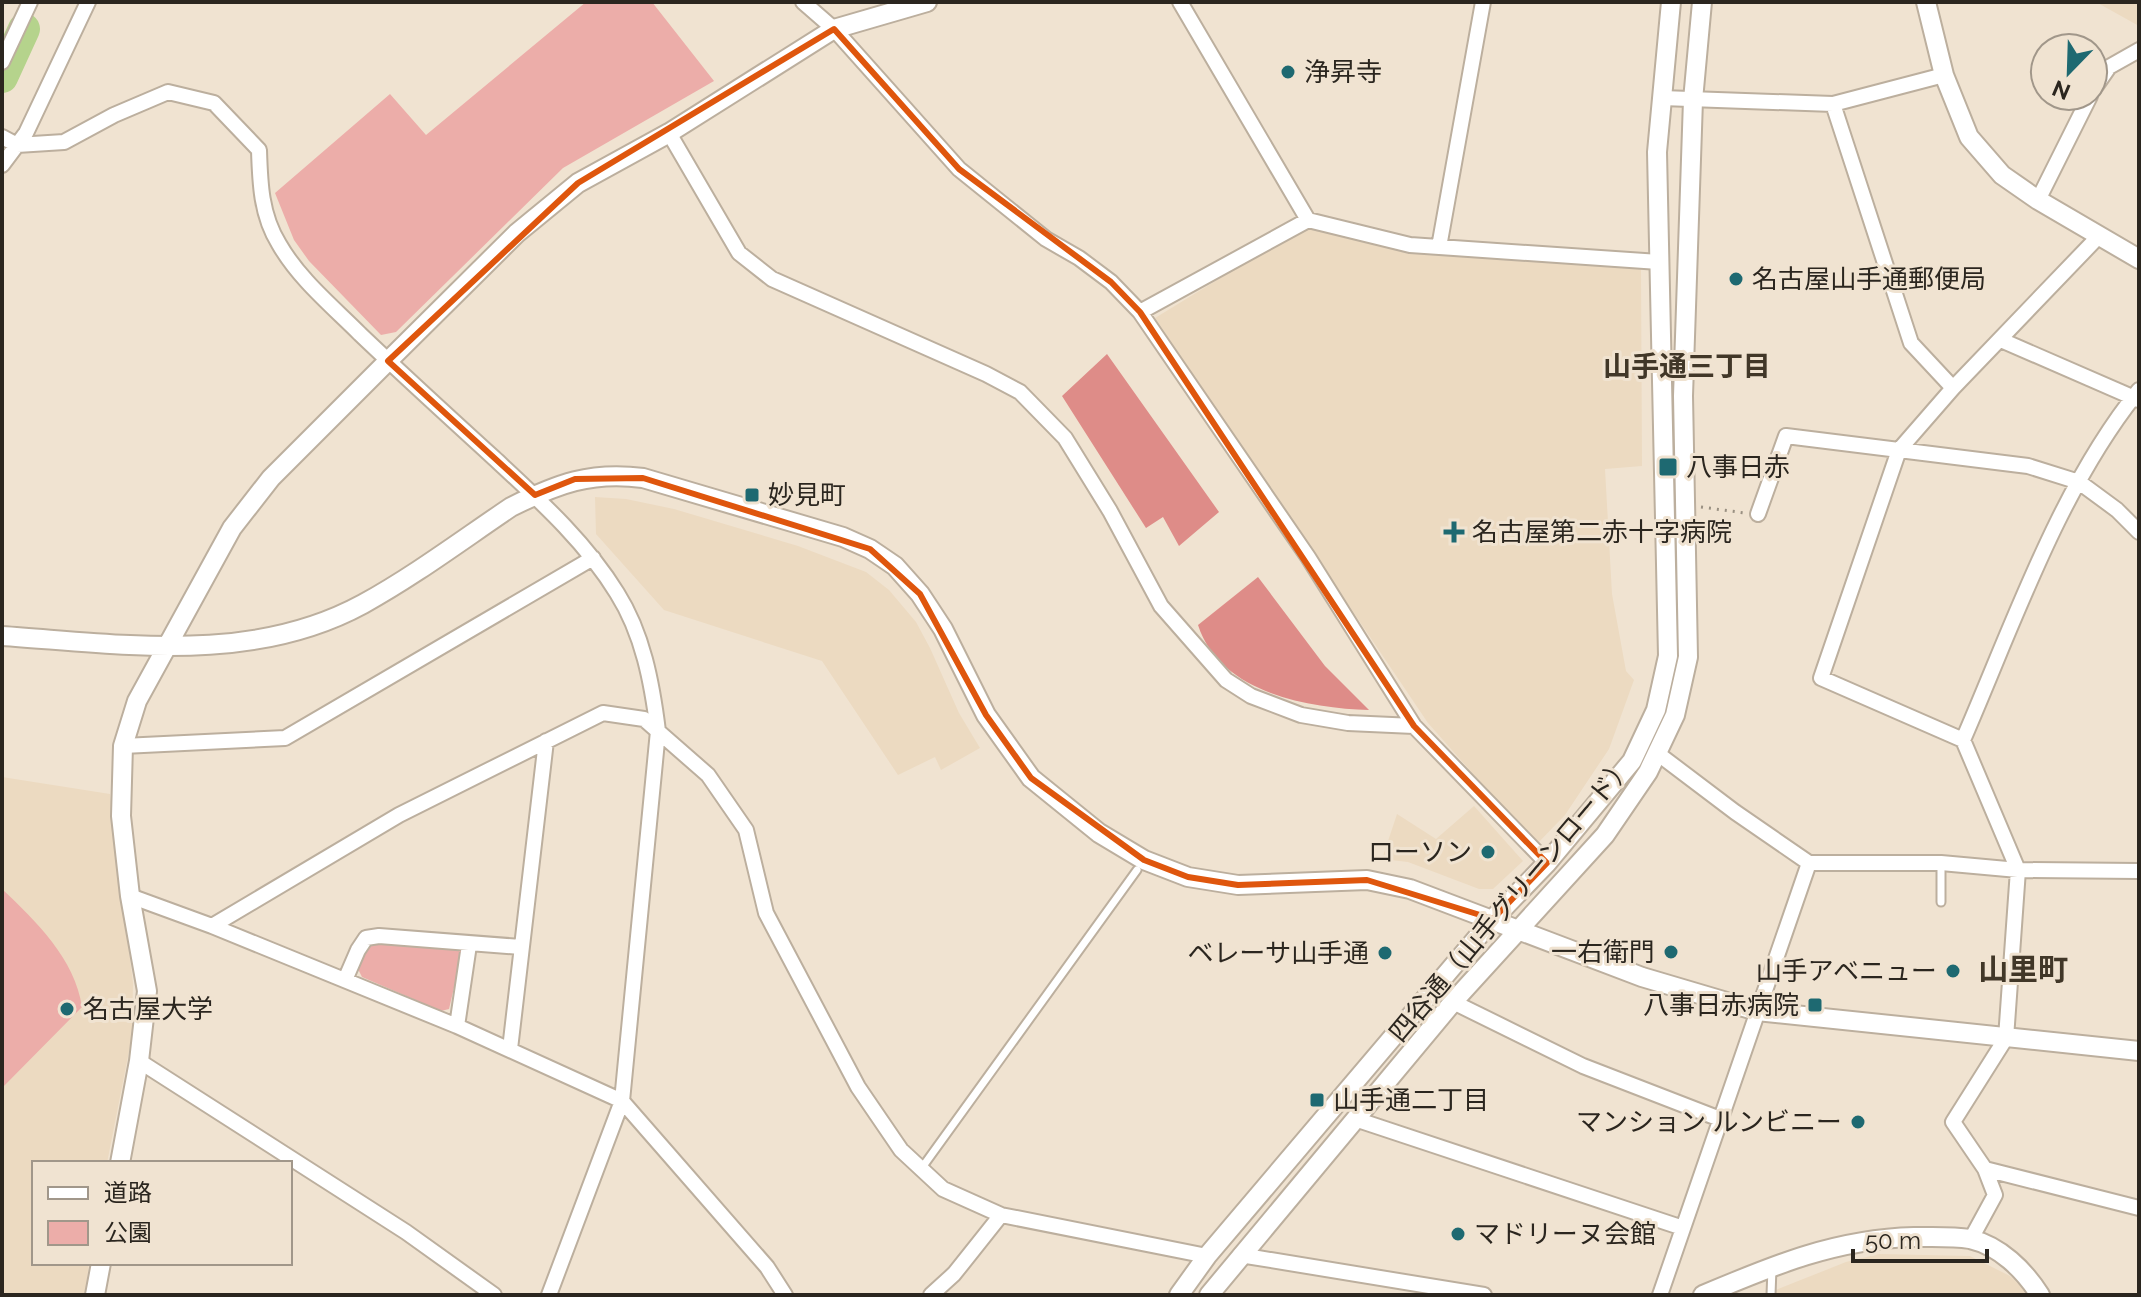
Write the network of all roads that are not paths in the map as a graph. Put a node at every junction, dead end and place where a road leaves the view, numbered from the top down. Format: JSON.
{"nodes":[{"id":1,"x":30,"y":2,"type":"edge"},
{"id":2,"x":88,"y":2,"type":"edge"},
{"id":3,"x":803,"y":2,"type":"edge"},
{"id":4,"x":927,"y":2,"type":"edge"},
{"id":5,"x":1180,"y":2,"type":"edge"},
{"id":6,"x":1483,"y":2,"type":"edge"},
{"id":7,"x":1671,"y":2,"type":"edge"},
{"id":8,"x":1702,"y":2,"type":"edge"},
{"id":9,"x":1926,"y":2,"type":"edge"},
{"id":10,"x":834,"y":29,"type":"junction"},
{"id":11,"x":2139,"y":50,"type":"edge"},
{"id":12,"x":2,"y":62,"type":"edge"},
{"id":13,"x":2109,"y":67,"type":"edge"},
{"id":14,"x":1944,"y":75,"type":"junction"},
{"id":15,"x":1662,"y":98,"type":"junction"},
{"id":16,"x":1693,"y":100,"type":"junction"},
{"id":17,"x":1833,"y":104,"type":"junction"},
{"id":18,"x":2082,"y":112,"type":"edge"},
{"id":19,"x":669,"y":133,"type":"junction"},
{"id":20,"x":2,"y":137,"type":"edge"},
{"id":21,"x":17,"y":145,"type":"junction"},
{"id":22,"x":2,"y":165,"type":"edge"},
{"id":23,"x":2038,"y":200,"type":"junction"},
{"id":24,"x":1308,"y":220,"type":"junction"},
{"id":25,"x":2098,"y":237,"type":"junction"},
{"id":26,"x":1439,"y":247,"type":"junction"},
{"id":27,"x":2139,"y":259,"type":"edge"},
{"id":28,"x":1659,"y":262,"type":"junction"},
{"id":29,"x":1140,"y":312,"type":"junction"},
{"id":30,"x":2001,"y":340,"type":"junction"},
{"id":31,"x":388,"y":361,"type":"junction"},
{"id":32,"x":1953,"y":388,"type":"junction"},
{"id":33,"x":2137,"y":396,"type":"edge"},
{"id":34,"x":1899,"y":450,"type":"junction"},
{"id":35,"x":2079,"y":482,"type":"junction"},
{"id":36,"x":535,"y":495,"type":"junction"},
{"id":37,"x":1758,"y":514,"type":"road end"},
{"id":38,"x":2139,"y":532,"type":"edge"},
{"id":39,"x":593,"y":558,"type":"junction"},
{"id":40,"x":2,"y":636,"type":"edge"},
{"id":41,"x":166,"y":647,"type":"junction"},
{"id":42,"x":1414,"y":726,"type":"junction"},
{"id":43,"x":658,"y":731,"type":"junction"},
{"id":44,"x":1963,"y":740,"type":"junction"},
{"id":45,"x":546,"y":741,"type":"junction"},
{"id":46,"x":123,"y":746,"type":"junction"},
{"id":47,"x":1657,"y":753,"type":"junction"},
{"id":48,"x":1547,"y":863,"type":"junction"},
{"id":49,"x":1809,"y":863,"type":"junction"},
{"id":50,"x":1941,"y":863,"type":"junction"},
{"id":51,"x":1137,"y":870,"type":"dead end"},
{"id":52,"x":2018,"y":870,"type":"junction"},
{"id":53,"x":2139,"y":871,"type":"edge"},
{"id":54,"x":130,"y":896,"type":"junction"},
{"id":55,"x":1941,"y":902,"type":"dead end"},
{"id":56,"x":1493,"y":919,"type":"junction"},
{"id":57,"x":212,"y":926,"type":"junction"},
{"id":58,"x":1518,"y":930,"type":"junction"},
{"id":59,"x":469,"y":945,"type":"junction"},
{"id":60,"x":521,"y":947,"type":"junction"},
{"id":61,"x":345,"y":980,"type":"junction"},
{"id":62,"x":1453,"y":1002,"type":"junction"},
{"id":63,"x":1757,"y":1011,"type":"junction"},
{"id":64,"x":457,"y":1026,"type":"junction"},
{"id":65,"x":2006,"y":1038,"type":"junction"},
{"id":66,"x":510,"y":1049,"type":"junction"},
{"id":67,"x":2139,"y":1051,"type":"edge"},
{"id":68,"x":139,"y":1061,"type":"junction"},
{"id":69,"x":622,"y":1101,"type":"junction"},
{"id":70,"x":1355,"y":1119,"type":"junction"},
{"id":71,"x":1720,"y":1119,"type":"junction"},
{"id":72,"x":120,"y":1161,"type":"edge"},
{"id":73,"x":921,"y":1169,"type":"junction"},
{"id":74,"x":1985,"y":1169,"type":"junction"},
{"id":75,"x":2139,"y":1208,"type":"edge"},
{"id":76,"x":1001,"y":1215,"type":"junction"},
{"id":77,"x":1683,"y":1228,"type":"junction"},
{"id":78,"x":1971,"y":1239,"type":"junction"},
{"id":79,"x":1240,"y":1255,"type":"junction"},
{"id":80,"x":1207,"y":1256,"type":"junction"},
{"id":81,"x":101,"y":1265,"type":"edge"},
{"id":82,"x":1772,"y":1265,"type":"junction"},
{"id":83,"x":95,"y":1295,"type":"edge"},
{"id":84,"x":494,"y":1295,"type":"edge"},
{"id":85,"x":549,"y":1295,"type":"edge"},
{"id":86,"x":785,"y":1295,"type":"edge"},
{"id":87,"x":931,"y":1295,"type":"edge"},
{"id":88,"x":1179,"y":1295,"type":"edge"},
{"id":89,"x":1209,"y":1295,"type":"edge"},
{"id":90,"x":1484,"y":1295,"type":"edge"},
{"id":91,"x":1660,"y":1295,"type":"edge"},
{"id":92,"x":1703,"y":1295,"type":"edge"},
{"id":93,"x":1771,"y":1295,"type":"edge"},
{"id":94,"x":2040,"y":1295,"type":"edge"}],
"edges":[{"from":1,"to":12,"type":"street"},
{"from":2,"to":21,"type":"street"},
{"from":3,"to":10,"type":"street"},
{"from":4,"to":10,"type":"street"},
{"from":5,"to":24,"type":"street"},
{"from":6,"to":26,"type":"street"},
{"from":7,"to":15,"type":"street","name":"四谷通（山手グリーンロード）"},
{"from":8,"to":16,"type":"street"},
{"from":9,"to":14,"type":"street"},
{"from":10,"to":19,"type":"street"},
{"from":10,"to":29,"type":"street"},
{"from":11,"to":13,"type":"street"},
{"from":14,"to":17,"type":"street"},
{"from":14,"to":23,"type":"street"},
{"from":15,"to":16,"type":"street"},
{"from":15,"to":28,"type":"street","name":"四谷通（山手グリーンロード）"},
{"from":16,"to":17,"type":"street"},
{"from":16,"to":47,"type":"street"},
{"from":17,"to":32,"type":"street"},
{"from":18,"to":23,"type":"street"},
{"from":19,"to":31,"type":"street"},
{"from":19,"to":42,"type":"street"},
{"from":20,"to":21,"type":"street"},
{"from":21,"to":22,"type":"street"},
{"from":21,"to":31,"type":"street"},
{"from":23,"to":25,"type":"street"},
{"from":24,"to":26,"type":"street"},
{"from":24,"to":29,"type":"street"},
{"from":25,"to":27,"type":"street"},
{"from":25,"to":30,"type":"street"},
{"from":26,"to":28,"type":"street"},
{"from":28,"to":48,"type":"street","name":"四谷通（山手グリーンロード）"},
{"from":29,"to":42,"type":"street"},
{"from":30,"to":32,"type":"street"},
{"from":30,"to":33,"type":"street"},
{"from":31,"to":36,"type":"street"},
{"from":31,"to":41,"type":"street"},
{"from":32,"to":34,"type":"street"},
{"from":33,"to":35,"type":"street"},
{"from":34,"to":35,"type":"street"},
{"from":34,"to":37,"type":"street"},
{"from":34,"to":44,"type":"street"},
{"from":35,"to":38,"type":"street"},
{"from":35,"to":44,"type":"street"},
{"from":36,"to":39,"type":"street"},
{"from":36,"to":41,"type":"street"},
{"from":36,"to":56,"type":"street"},
{"from":39,"to":43,"type":"street"},
{"from":39,"to":46,"type":"street"},
{"from":40,"to":41,"type":"street"},
{"from":41,"to":46,"type":"street"},
{"from":42,"to":48,"type":"street"},
{"from":43,"to":45,"type":"street"},
{"from":43,"to":69,"type":"street"},
{"from":43,"to":73,"type":"street"},
{"from":44,"to":52,"type":"street"},
{"from":45,"to":57,"type":"street"},
{"from":45,"to":60,"type":"street"},
{"from":46,"to":54,"type":"street"},
{"from":47,"to":49,"type":"street"},
{"from":47,"to":58,"type":"street"},
{"from":48,"to":56,"type":"street","name":"四谷通（山手グリーンロード）"},
{"from":49,"to":50,"type":"street"},
{"from":49,"to":63,"type":"street"},
{"from":50,"to":52,"type":"street"},
{"from":50,"to":55,"type":"lane"},
{"from":51,"to":73,"type":"lane"},
{"from":52,"to":53,"type":"street"},
{"from":52,"to":65,"type":"street"},
{"from":54,"to":57,"type":"street"},
{"from":54,"to":68,"type":"street"},
{"from":56,"to":58,"type":"street"},
{"from":56,"to":80,"type":"street","name":"四谷通（山手グリーンロード）"},
{"from":57,"to":61,"type":"street"},
{"from":58,"to":62,"type":"street"},
{"from":58,"to":63,"type":"street"},
{"from":59,"to":60,"type":"street"},
{"from":59,"to":61,"type":"street"},
{"from":59,"to":64,"type":"street"},
{"from":60,"to":66,"type":"street"},
{"from":61,"to":64,"type":"street"},
{"from":62,"to":70,"type":"street"},
{"from":62,"to":71,"type":"street"},
{"from":63,"to":65,"type":"street"},
{"from":63,"to":71,"type":"street"},
{"from":64,"to":66,"type":"street"},
{"from":65,"to":67,"type":"street"},
{"from":65,"to":74,"type":"street"},
{"from":66,"to":69,"type":"street"},
{"from":68,"to":72,"type":"street"},
{"from":68,"to":84,"type":"street"},
{"from":69,"to":85,"type":"street"},
{"from":69,"to":86,"type":"street"},
{"from":70,"to":77,"type":"street"},
{"from":70,"to":79,"type":"street"},
{"from":71,"to":77,"type":"street"},
{"from":73,"to":76,"type":"street"},
{"from":74,"to":75,"type":"street"},
{"from":74,"to":78,"type":"street"},
{"from":76,"to":80,"type":"street"},
{"from":76,"to":87,"type":"street"},
{"from":77,"to":91,"type":"street"},
{"from":78,"to":82,"type":"street"},
{"from":78,"to":94,"type":"street"},
{"from":79,"to":89,"type":"street"},
{"from":79,"to":90,"type":"street"},
{"from":80,"to":88,"type":"street","name":"四谷通（山手グリーンロード）"},
{"from":81,"to":83,"type":"street"},
{"from":82,"to":92,"type":"street"},
{"from":82,"to":93,"type":"lane"}]}
